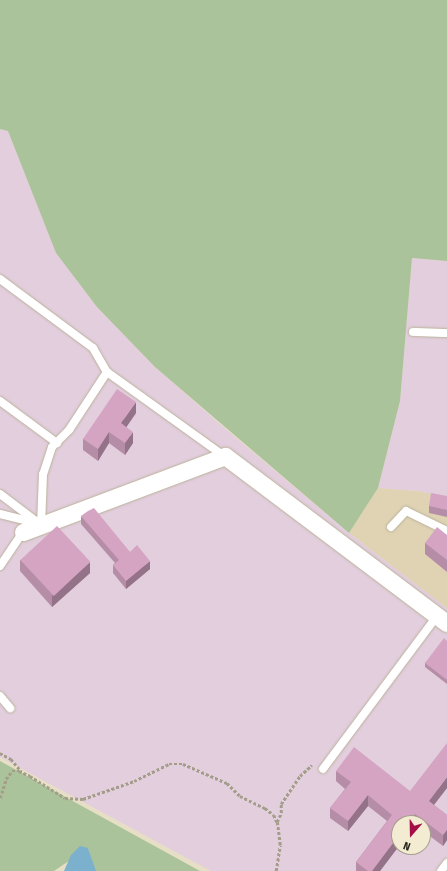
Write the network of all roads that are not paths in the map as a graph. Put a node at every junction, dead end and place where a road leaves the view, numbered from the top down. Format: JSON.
{"nodes":[{"id":1,"x":0,"y":279,"type":"edge"},
{"id":2,"x":412,"y":332,"type":"dead end"},
{"id":3,"x":447,"y":333,"type":"edge"},
{"id":4,"x":107,"y":372,"type":"junction"},
{"id":5,"x":0,"y":401,"type":"edge"},
{"id":6,"x":57,"y":443,"type":"junction"},
{"id":7,"x":225,"y":456,"type":"junction"},
{"id":8,"x":0,"y":494,"type":"edge"},
{"id":9,"x":0,"y":514,"type":"edge"},
{"id":10,"x":42,"y":525,"type":"junction"},
{"id":11,"x":391,"y":527,"type":"dead end"},
{"id":12,"x":447,"y":530,"type":"edge"},
{"id":13,"x":23,"y":532,"type":"joint"},
{"id":14,"x":0,"y":566,"type":"edge"},
{"id":15,"x":442,"y":619,"type":"edge"},
{"id":16,"x":0,"y":696,"type":"edge"},
{"id":17,"x":10,"y":708,"type":"dead end"},
{"id":18,"x":323,"y":769,"type":"dead end"},
{"id":19,"x":447,"y":863,"type":"edge"},
{"id":20,"x":441,"y":871,"type":"edge"}],
"edges":[{"from":1,"to":4,"type":"lane"},
{"from":2,"to":3,"type":"lane"},
{"from":4,"to":6,"type":"lane"},
{"from":4,"to":7,"type":"lane"},
{"from":5,"to":6,"type":"lane"},
{"from":6,"to":10,"type":"lane"},
{"from":7,"to":10,"type":"street"},
{"from":7,"to":15,"type":"street"},
{"from":8,"to":10,"type":"lane"},
{"from":9,"to":10,"type":"lane"},
{"from":10,"to":13,"type":"street"},
{"from":11,"to":12,"type":"lane"},
{"from":13,"to":14,"type":"lane"},
{"from":15,"to":18,"type":"lane"},
{"from":16,"to":17,"type":"lane"},
{"from":19,"to":20,"type":"lane"}]}
